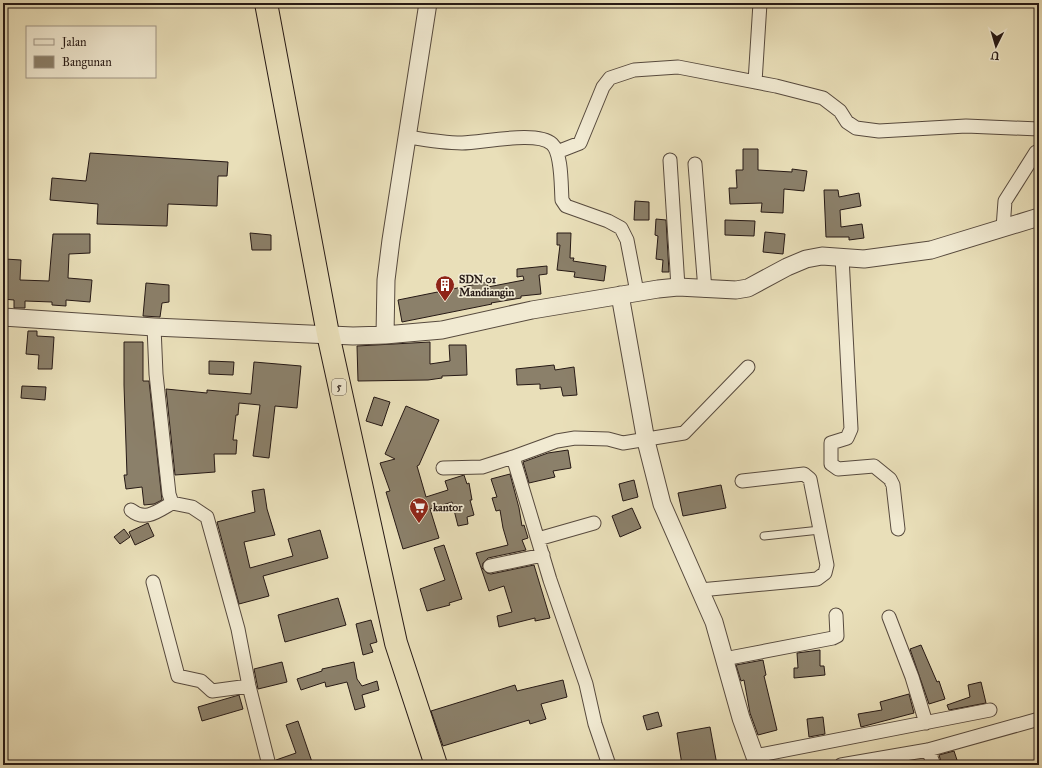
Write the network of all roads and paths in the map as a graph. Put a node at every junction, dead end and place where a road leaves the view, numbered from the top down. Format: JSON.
{"nodes":[{"id":1,"x":266,"y":3,"type":"edge"},
{"id":2,"x":428,"y":3,"type":"edge"},
{"id":3,"x":760,"y":3,"type":"edge"},
{"id":4,"x":755,"y":82,"type":"junction"},
{"id":5,"x":1039,"y":129,"type":"edge"},
{"id":6,"x":408,"y":137,"type":"junction"},
{"id":7,"x":557,"y":152,"type":"junction"},
{"id":8,"x":1036,"y":152,"type":"dead end"},
{"id":9,"x":670,"y":160,"type":"dead end"},
{"id":10,"x":695,"y":164,"type":"dead end"},
{"id":11,"x":1039,"y":216,"type":"edge"},
{"id":12,"x":1002,"y":228,"type":"junction"},
{"id":13,"x":842,"y":257,"type":"junction"},
{"id":14,"x":678,"y":287,"type":"junction"},
{"id":15,"x":705,"y":290,"type":"junction"},
{"id":16,"x":637,"y":292,"type":"junction"},
{"id":17,"x":620,"y":295,"type":"junction"},
{"id":18,"x":3,"y":317,"type":"edge"},
{"id":19,"x":154,"y":327,"type":"junction"},
{"id":20,"x":328,"y":334,"type":"junction"},
{"id":21,"x":385,"y":335,"type":"junction"},
{"id":22,"x":748,"y":367,"type":"dead end"},
{"id":23,"x":646,"y":440,"type":"junction"},
{"id":24,"x":513,"y":457,"type":"junction"},
{"id":25,"x":443,"y":468,"type":"dead end"},
{"id":26,"x":742,"y":481,"type":"dead end"},
{"id":27,"x":172,"y":503,"type":"junction"},
{"id":28,"x":131,"y":510,"type":"dead end"},
{"id":29,"x":594,"y":523,"type":"dead end"},
{"id":30,"x":898,"y":529,"type":"dead end"},
{"id":31,"x":820,"y":530,"type":"junction"},
{"id":32,"x":764,"y":536,"type":"dead end"},
{"id":33,"x":538,"y":539,"type":"junction"},
{"id":34,"x":543,"y":555,"type":"junction"},
{"id":35,"x":490,"y":566,"type":"dead end"},
{"id":36,"x":153,"y":582,"type":"dead end"},
{"id":37,"x":700,"y":590,"type":"junction"},
{"id":38,"x":836,"y":615,"type":"dead end"},
{"id":39,"x":889,"y":617,"type":"dead end"},
{"id":40,"x":724,"y":659,"type":"junction"},
{"id":41,"x":249,"y":686,"type":"junction"},
{"id":42,"x":990,"y":710,"type":"dead end"},
{"id":43,"x":1039,"y":719,"type":"edge"},
{"id":44,"x":926,"y":723,"type":"junction"},
{"id":45,"x":928,"y":750,"type":"junction"},
{"id":46,"x":755,"y":762,"type":"edge"},
{"id":47,"x":269,"y":765,"type":"edge"},
{"id":48,"x":436,"y":765,"type":"edge"},
{"id":49,"x":609,"y":765,"type":"edge"},
{"id":50,"x":841,"y":765,"type":"edge"},
{"id":51,"x":934,"y":765,"type":"edge"}],
"edges":[{"from":1,"to":20,"type":"highway","number":"5"},
{"from":2,"to":6,"type":"street"},
{"from":3,"to":4,"type":"street"},
{"from":4,"to":5,"type":"street"},
{"from":4,"to":7,"type":"street"},
{"from":6,"to":7,"type":"street"},
{"from":6,"to":21,"type":"street"},
{"from":7,"to":16,"type":"street"},
{"from":8,"to":12,"type":"street"},
{"from":9,"to":14,"type":"street"},
{"from":10,"to":15,"type":"street"},
{"from":11,"to":12,"type":"street"},
{"from":12,"to":13,"type":"street"},
{"from":13,"to":15,"type":"street"},
{"from":13,"to":30,"type":"street"},
{"from":14,"to":15,"type":"street"},
{"from":14,"to":16,"type":"street"},
{"from":16,"to":17,"type":"street"},
{"from":17,"to":21,"type":"street"},
{"from":17,"to":23,"type":"street"},
{"from":18,"to":19,"type":"street"},
{"from":19,"to":20,"type":"street"},
{"from":19,"to":27,"type":"street"},
{"from":20,"to":21,"type":"street"},
{"from":20,"to":48,"type":"highway","number":"5"},
{"from":22,"to":23,"type":"street"},
{"from":23,"to":24,"type":"street"},
{"from":23,"to":37,"type":"street"},
{"from":24,"to":25,"type":"street"},
{"from":24,"to":33,"type":"street"},
{"from":26,"to":31,"type":"street"},
{"from":27,"to":28,"type":"street"},
{"from":27,"to":41,"type":"street"},
{"from":29,"to":33,"type":"street"},
{"from":31,"to":32,"type":"lane"},
{"from":31,"to":37,"type":"street"},
{"from":33,"to":34,"type":"street"},
{"from":34,"to":35,"type":"street"},
{"from":34,"to":49,"type":"street"},
{"from":36,"to":41,"type":"street"},
{"from":37,"to":40,"type":"street"},
{"from":38,"to":40,"type":"street"},
{"from":39,"to":44,"type":"street"},
{"from":40,"to":46,"type":"street"},
{"from":41,"to":47,"type":"street"},
{"from":42,"to":44,"type":"street"},
{"from":43,"to":45,"type":"street"},
{"from":44,"to":46,"type":"street"},
{"from":45,"to":50,"type":"street"},
{"from":45,"to":51,"type":"street"}]}
